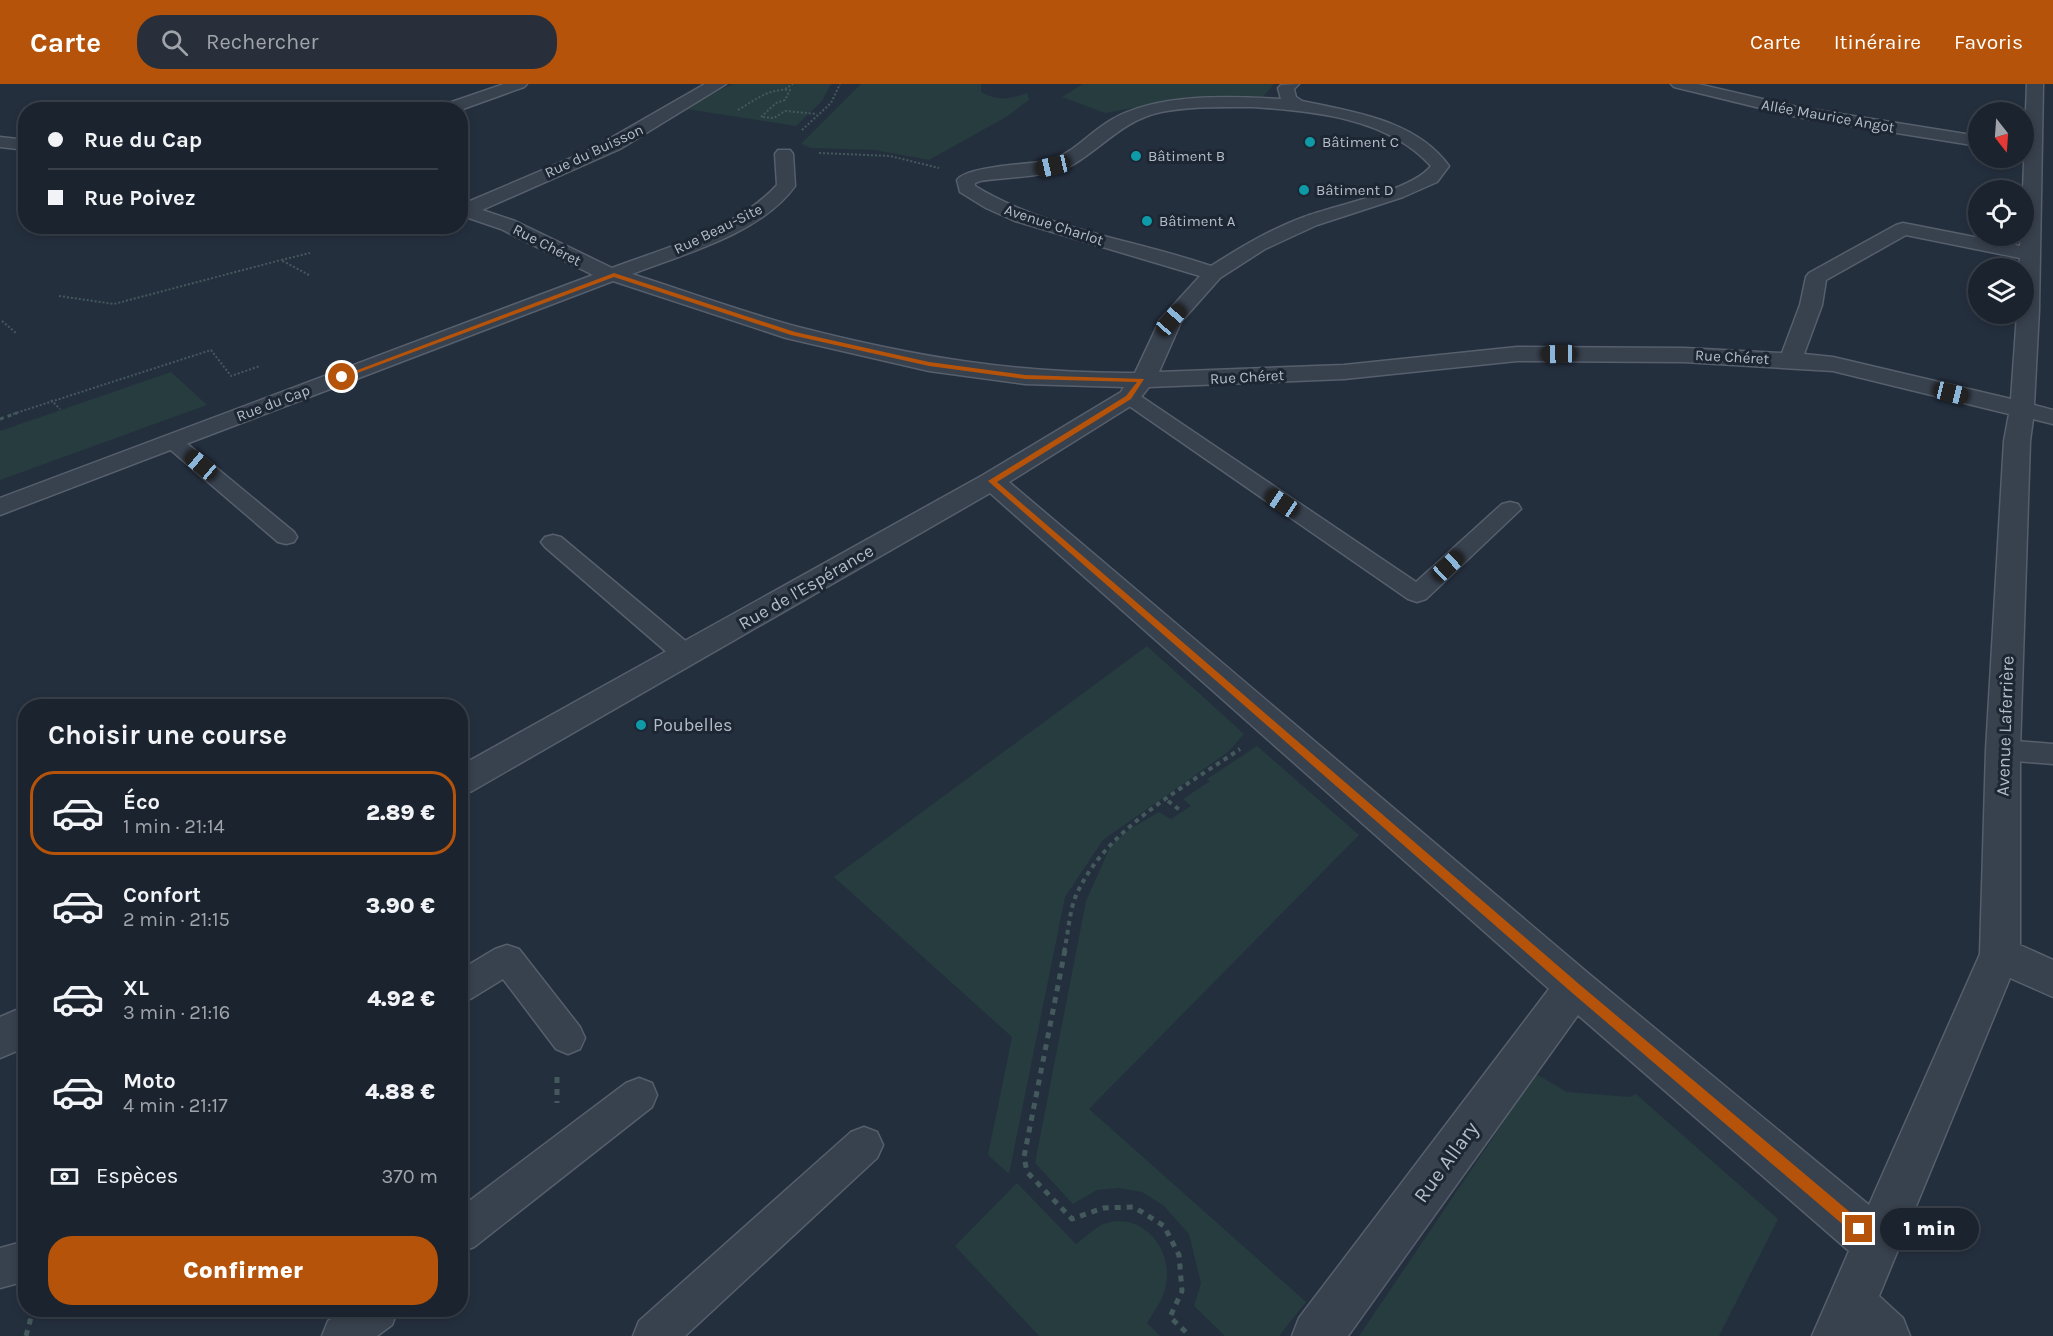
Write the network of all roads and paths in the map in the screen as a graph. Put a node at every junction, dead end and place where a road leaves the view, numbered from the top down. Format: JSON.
{"nodes":[{"id":1,"x":519,"y":84,"type":"edge"},
{"id":2,"x":718,"y":84,"type":"edge"},
{"id":3,"x":793,"y":84,"type":"edge"},
{"id":4,"x":840,"y":84,"type":"edge"},
{"id":5,"x":1291,"y":84,"type":"edge"},
{"id":6,"x":1679,"y":84,"type":"edge"},
{"id":7,"x":2035,"y":84,"type":"edge"},
{"id":8,"x":784,"y":89,"type":"junction"},
{"id":9,"x":466,"y":102,"type":"edge"},
{"id":10,"x":1297,"y":105,"type":"junction"},
{"id":11,"x":737,"y":110,"type":"dead end"},
{"id":12,"x":818,"y":114,"type":"junction"},
{"id":13,"x":802,"y":129,"type":"dead end"},
{"id":14,"x":1968,"y":139,"type":"edge"},
{"id":15,"x":0,"y":142,"type":"edge"},
{"id":16,"x":18,"y":144,"type":"edge"},
{"id":17,"x":2035,"y":145,"type":"edge"},
{"id":18,"x":815,"y":153,"type":"dead end"},
{"id":19,"x":784,"y":154,"type":"dead end"},
{"id":20,"x":969,"y":178,"type":"junction"},
{"id":21,"x":468,"y":207,"type":"edge"},
{"id":22,"x":468,"y":211,"type":"edge"},
{"id":23,"x":310,"y":253,"type":"dead end"},
{"id":24,"x":2030,"y":254,"type":"junction"},
{"id":25,"x":281,"y":260,"type":"junction"},
{"id":26,"x":1213,"y":274,"type":"junction"},
{"id":27,"x":309,"y":275,"type":"dead end"},
{"id":28,"x":614,"y":275,"type":"junction"},
{"id":29,"x":209,"y":277,"type":"junction"},
{"id":30,"x":213,"y":281,"type":"dead end"},
{"id":31,"x":59,"y":296,"type":"dead end"},
{"id":32,"x":114,"y":304,"type":"junction"},
{"id":33,"x":119,"y":307,"type":"dead end"},
{"id":34,"x":2,"y":321,"type":"dead end"},
{"id":35,"x":16,"y":333,"type":"dead end"},
{"id":36,"x":1793,"y":360,"type":"junction"},
{"id":37,"x":260,"y":366,"type":"dead end"},
{"id":38,"x":1135,"y":389,"type":"junction"},
{"id":39,"x":51,"y":400,"type":"junction"},
{"id":40,"x":60,"y":409,"type":"dead end"},
{"id":41,"x":2037,"y":413,"type":"edge"},
{"id":42,"x":0,"y":419,"type":"edge"},
{"id":43,"x":172,"y":441,"type":"junction"},
{"id":44,"x":992,"y":481,"type":"junction"},
{"id":45,"x":0,"y":507,"type":"edge"},
{"id":46,"x":1510,"y":509,"type":"dead end"},
{"id":47,"x":286,"y":537,"type":"dead end"},
{"id":48,"x":553,"y":543,"type":"dead end"},
{"id":49,"x":686,"y":656,"type":"junction"},
{"id":50,"x":1244,"y":747,"type":"dead end"},
{"id":51,"x":2003,"y":750,"type":"junction"},
{"id":52,"x":2053,"y":754,"type":"edge"},
{"id":53,"x":468,"y":778,"type":"edge"},
{"id":54,"x":1168,"y":801,"type":"junction"},
{"id":55,"x":1181,"y":811,"type":"dead end"},
{"id":56,"x":2000,"y":954,"type":"junction"},
{"id":57,"x":2053,"y":979,"type":"edge"},
{"id":58,"x":468,"y":983,"type":"edge"},
{"id":59,"x":1575,"y":987,"type":"junction"},
{"id":60,"x":18,"y":1029,"type":"edge"},
{"id":61,"x":568,"y":1038,"type":"dead end"},
{"id":62,"x":0,"y":1039,"type":"edge"},
{"id":63,"x":639,"y":1095,"type":"dead end"},
{"id":64,"x":864,"y":1145,"type":"dead end"},
{"id":65,"x":468,"y":1227,"type":"edge"},
{"id":66,"x":1878,"y":1244,"type":"junction"},
{"id":67,"x":18,"y":1264,"type":"edge"},
{"id":68,"x":0,"y":1268,"type":"edge"},
{"id":69,"x":31,"y":1317,"type":"edge"},
{"id":70,"x":368,"y":1317,"type":"edge"},
{"id":71,"x":1858,"y":1325,"type":"edge"},
{"id":72,"x":26,"y":1336,"type":"edge"},
{"id":73,"x":343,"y":1336,"type":"edge"},
{"id":74,"x":654,"y":1336,"type":"edge"},
{"id":75,"x":1190,"y":1336,"type":"edge"},
{"id":76,"x":1317,"y":1336,"type":"edge"}],
"edges":[{"from":1,"to":9,"type":"street"},
{"from":2,"to":21,"type":"street","name":"Rue du Buisson"},
{"from":3,"to":8,"type":"path"},
{"from":4,"to":12,"type":"path"},
{"from":5,"to":10,"type":"street"},
{"from":6,"to":14,"type":"street","name":"Allée Maurice Angot"},
{"from":7,"to":17,"type":"street","name":"Avenue Laferrière"},
{"from":8,"to":11,"type":"path"},
{"from":8,"to":12,"type":"path"},
{"from":10,"to":20,"type":"street"},
{"from":10,"to":26,"type":"street"},
{"from":12,"to":13,"type":"path"},
{"from":15,"to":16,"type":"street"},
{"from":17,"to":24,"type":"street","name":"Avenue Laferrière"},
{"from":18,"to":20,"type":"path"},
{"from":19,"to":28,"type":"street","name":"Rue Beau-Site"},
{"from":20,"to":26,"type":"street","name":"Avenue Charlot"},
{"from":22,"to":28,"type":"street","name":"Rue Chéret"},
{"from":23,"to":25,"type":"path"},
{"from":24,"to":36,"type":"street"},
{"from":24,"to":41,"type":"street","name":"Avenue Laferrière"},
{"from":25,"to":27,"type":"path"},
{"from":25,"to":29,"type":"path"},
{"from":26,"to":38,"type":"street"},
{"from":28,"to":38,"type":"street","name":"Rue Chéret"},
{"from":28,"to":43,"type":"street","name":"Rue du Cap"},
{"from":29,"to":30,"type":"path"},
{"from":29,"to":32,"type":"path"},
{"from":31,"to":32,"type":"path"},
{"from":32,"to":33,"type":"path"},
{"from":34,"to":35,"type":"path"},
{"from":36,"to":38,"type":"street","name":"Rue Chéret"},
{"from":36,"to":41,"type":"street","name":"Rue Chéret"},
{"from":37,"to":39,"type":"path"},
{"from":38,"to":44,"type":"street","name":"Rue de l'Espérance"},
{"from":38,"to":46,"type":"lane"},
{"from":39,"to":40,"type":"path"},
{"from":39,"to":42,"type":"path"},
{"from":41,"to":51,"type":"street","name":"Avenue Laferrière"},
{"from":43,"to":45,"type":"street","name":"Rue du Cap"},
{"from":43,"to":47,"type":"lane"},
{"from":44,"to":49,"type":"street","name":"Rue de l'Espérance"},
{"from":44,"to":59,"type":"street"},
{"from":48,"to":49,"type":"lane"},
{"from":49,"to":53,"type":"street","name":"Rue de l'Espérance"},
{"from":50,"to":54,"type":"path"},
{"from":51,"to":52,"type":"lane"},
{"from":51,"to":56,"type":"street","name":"Avenue Laferrière"},
{"from":54,"to":55,"type":"path"},
{"from":54,"to":75,"type":"path"},
{"from":56,"to":57,"type":"street"},
{"from":56,"to":66,"type":"street","name":"Avenue Laferrière"},
{"from":58,"to":61,"type":"lane"},
{"from":59,"to":66,"type":"street"},
{"from":59,"to":76,"type":"street","name":"Rue Allary"},
{"from":60,"to":62,"type":"street"},
{"from":63,"to":65,"type":"lane"},
{"from":64,"to":74,"type":"lane"},
{"from":66,"to":71,"type":"street","name":"Avenue Laferrière"},
{"from":67,"to":68,"type":"lane"},
{"from":69,"to":72,"type":"path"},
{"from":70,"to":73,"type":"lane"}]}
